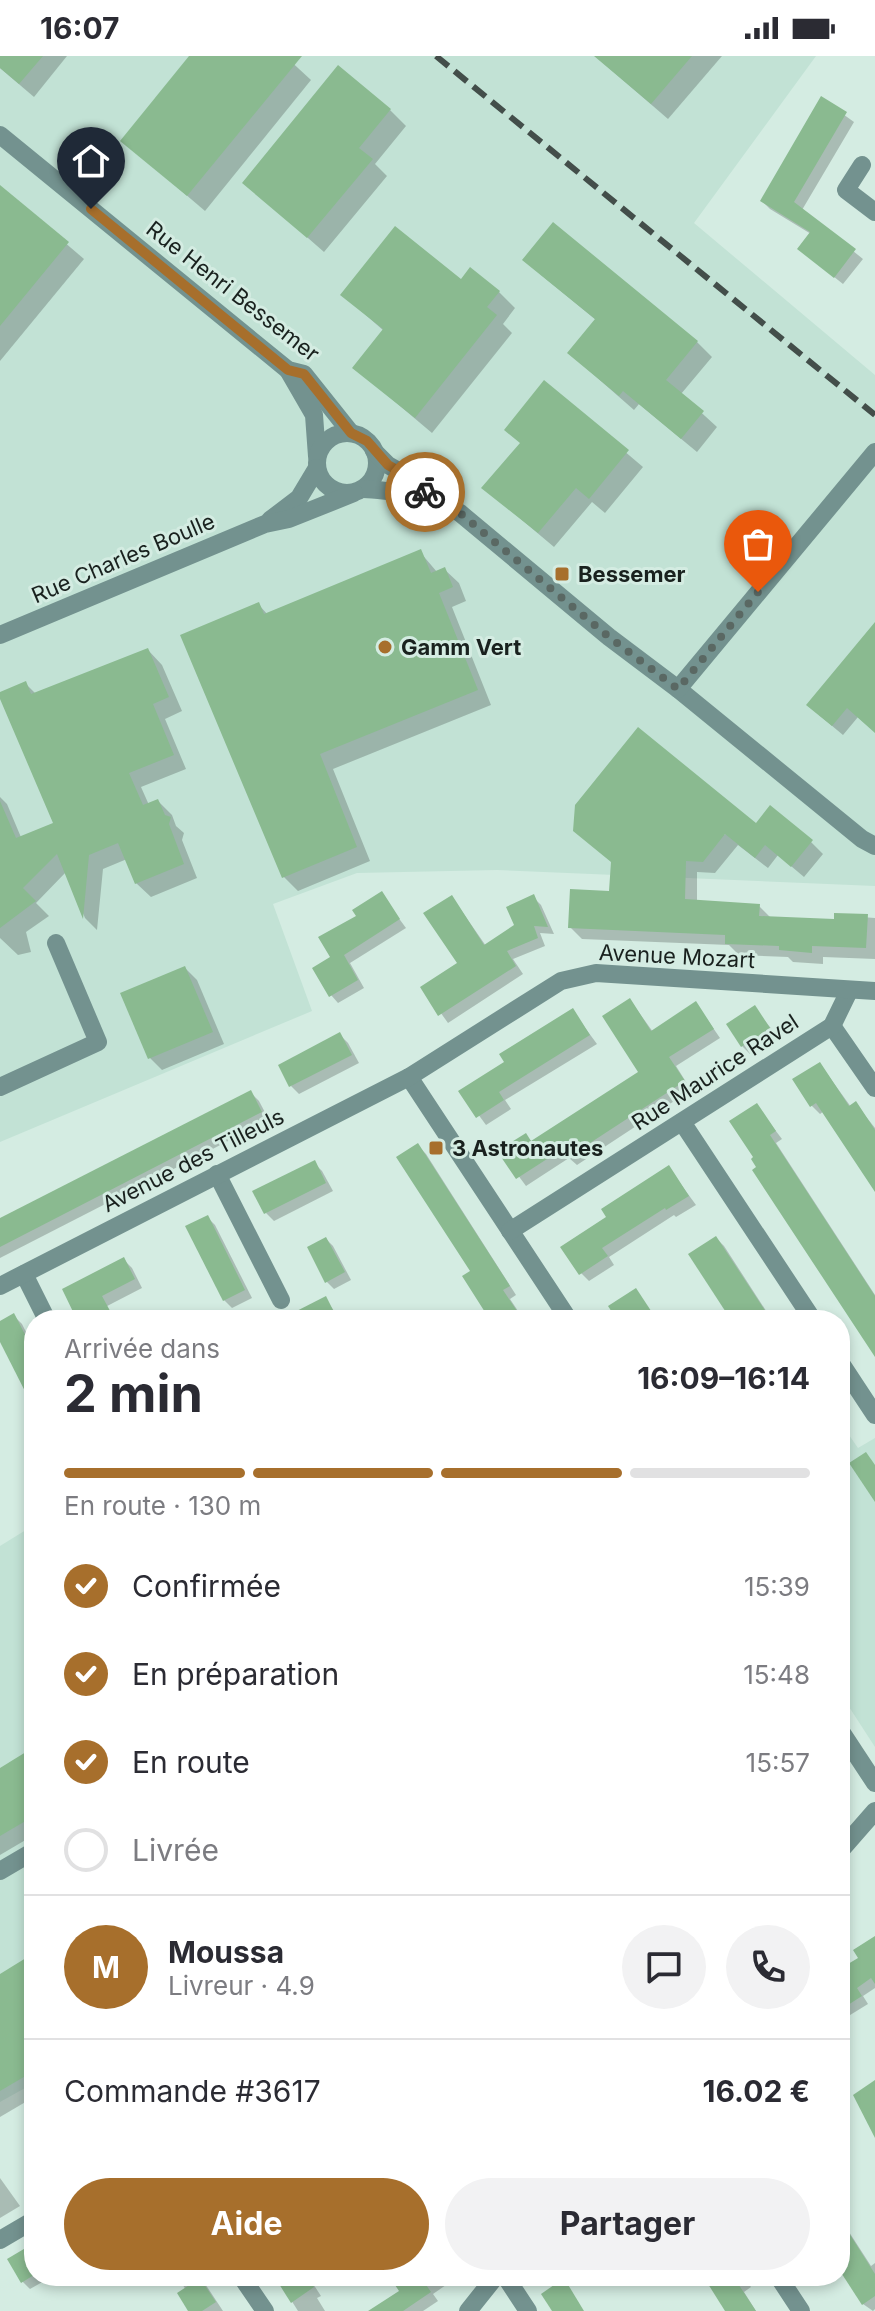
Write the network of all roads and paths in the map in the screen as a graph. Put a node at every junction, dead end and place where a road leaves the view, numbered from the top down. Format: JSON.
{"nodes":[{"id":1,"x":0,"y":135,"type":"edge"},
{"id":2,"x":862,"y":165,"type":"dead end"},
{"id":3,"x":875,"y":212,"type":"edge"},
{"id":4,"x":288,"y":370,"type":"junction"},
{"id":5,"x":351,"y":433,"type":"junction"},
{"id":6,"x":374,"y":451,"type":"junction"},
{"id":7,"x":875,"y":452,"type":"edge"},
{"id":8,"x":317,"y":464,"type":"junction"},
{"id":9,"x":358,"y":491,"type":"junction"},
{"id":10,"x":424,"y":491,"type":"junction"},
{"id":11,"x":265,"y":524,"type":"junction"},
{"id":12,"x":0,"y":635,"type":"edge"},
{"id":13,"x":678,"y":689,"type":"junction"},
{"id":14,"x":875,"y":846,"type":"edge"},
{"id":15,"x":56,"y":943,"type":"dead end"},
{"id":16,"x":849,"y":991,"type":"junction"},
{"id":17,"x":875,"y":991,"type":"edge"},
{"id":18,"x":832,"y":1026,"type":"junction"},
{"id":19,"x":409,"y":1077,"type":"junction"},
{"id":20,"x":0,"y":1087,"type":"edge"},
{"id":21,"x":875,"y":1088,"type":"edge"},
{"id":22,"x":682,"y":1122,"type":"junction"},
{"id":23,"x":217,"y":1174,"type":"junction"},
{"id":24,"x":510,"y":1231,"type":"junction"},
{"id":25,"x":24,"y":1274,"type":"junction"},
{"id":26,"x":0,"y":1286,"type":"edge"},
{"id":27,"x":281,"y":1300,"type":"dead end"},
{"id":28,"x":42,"y":1310,"type":"edge"},
{"id":29,"x":562,"y":1310,"type":"edge"},
{"id":30,"x":806,"y":1310,"type":"edge"},
{"id":31,"x":850,"y":1377,"type":"edge"},
{"id":32,"x":875,"y":1415,"type":"edge"},
{"id":33,"x":850,"y":1745,"type":"edge"},
{"id":34,"x":875,"y":1783,"type":"edge"},
{"id":35,"x":875,"y":1811,"type":"edge"},
{"id":36,"x":850,"y":1840,"type":"edge"},
{"id":37,"x":24,"y":1857,"type":"edge"},
{"id":38,"x":0,"y":1871,"type":"edge"},
{"id":39,"x":24,"y":2226,"type":"edge"},
{"id":40,"x":0,"y":2240,"type":"edge"},
{"id":41,"x":248,"y":2286,"type":"edge"},
{"id":42,"x":488,"y":2286,"type":"edge"},
{"id":43,"x":512,"y":2286,"type":"edge"},
{"id":44,"x":785,"y":2286,"type":"edge"},
{"id":45,"x":265,"y":2311,"type":"edge"},
{"id":46,"x":468,"y":2311,"type":"edge"},
{"id":47,"x":528,"y":2311,"type":"edge"},
{"id":48,"x":801,"y":2311,"type":"edge"}],
"edges":[{"from":1,"to":4,"type":"street","name":"Rue Henri Bessemer"},
{"from":2,"to":3,"type":"street"},
{"from":4,"to":5,"type":"street","name":"Rue Henri Bessemer"},
{"from":4,"to":8,"type":"street"},
{"from":5,"to":6,"type":"street","name":"Rue Henri Bessemer"},
{"from":5,"to":8,"type":"street"},
{"from":6,"to":9,"type":"street"},
{"from":6,"to":10,"type":"street","name":"Rue Henri Bessemer"},
{"from":7,"to":13,"type":"street"},
{"from":8,"to":9,"type":"street","name":"Rue Henri Bessemer"},
{"from":8,"to":11,"type":"street","name":"Rue Charles Boulle"},
{"from":9,"to":10,"type":"street","name":"Rue Henri Bessemer"},
{"from":9,"to":11,"type":"street","name":"Rue Charles Boulle"},
{"from":10,"to":13,"type":"street","name":"Rue Henri Bessemer"},
{"from":11,"to":12,"type":"street","name":"Rue Charles Boulle"},
{"from":13,"to":14,"type":"street","name":"Rue Henri Bessemer"},
{"from":15,"to":20,"type":"street"},
{"from":16,"to":17,"type":"street","name":"Avenue Mozart"},
{"from":16,"to":18,"type":"street","name":"Rue Maurice Ravel"},
{"from":16,"to":19,"type":"street","name":"Avenue Mozart"},
{"from":18,"to":21,"type":"street"},
{"from":18,"to":22,"type":"street","name":"Rue Maurice Ravel"},
{"from":19,"to":23,"type":"street","name":"Avenue des Tilleuls"},
{"from":19,"to":24,"type":"street"},
{"from":22,"to":24,"type":"street","name":"Rue Maurice Ravel"},
{"from":22,"to":30,"type":"street"},
{"from":23,"to":25,"type":"street","name":"Avenue des Tilleuls"},
{"from":23,"to":27,"type":"street"},
{"from":24,"to":29,"type":"street"},
{"from":25,"to":26,"type":"street","name":"Avenue des Tilleuls"},
{"from":25,"to":28,"type":"street"},
{"from":31,"to":32,"type":"street"},
{"from":33,"to":34,"type":"street"},
{"from":35,"to":36,"type":"street"},
{"from":37,"to":38,"type":"street"},
{"from":39,"to":40,"type":"street"},
{"from":41,"to":45,"type":"street"},
{"from":42,"to":46,"type":"street"},
{"from":43,"to":47,"type":"street"},
{"from":44,"to":48,"type":"street"}]}
